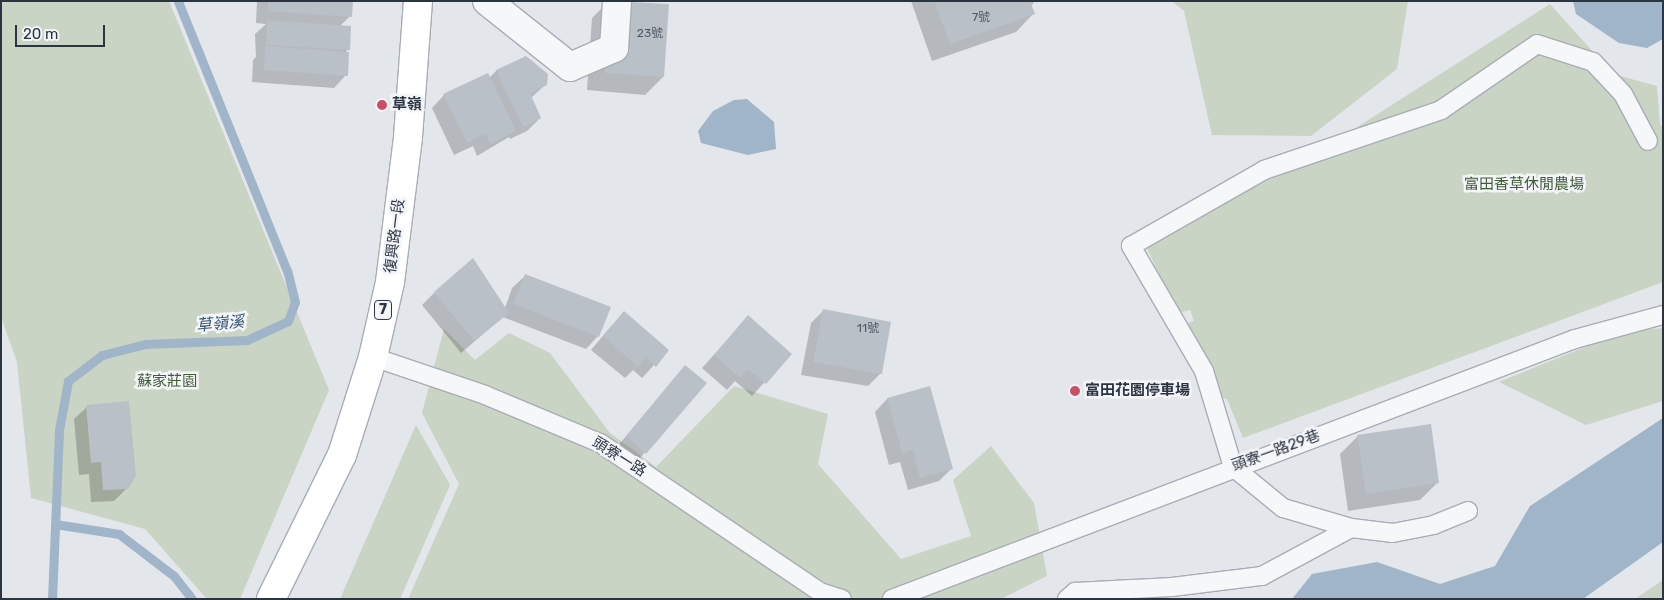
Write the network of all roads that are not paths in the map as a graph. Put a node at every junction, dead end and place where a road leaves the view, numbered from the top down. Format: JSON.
{"nodes":[{"id":1,"x":418,"y":1,"type":"edge"},
{"id":2,"x":487,"y":1,"type":"edge"},
{"id":3,"x":616,"y":1,"type":"edge"},
{"id":4,"x":1648,"y":141,"type":"dead end"},
{"id":5,"x":1663,"y":315,"type":"edge"},
{"id":6,"x":373,"y":357,"type":"junction"},
{"id":7,"x":1234,"y":467,"type":"junction"},
{"id":8,"x":1468,"y":511,"type":"dead end"},
{"id":9,"x":1351,"y":528,"type":"junction"},
{"id":10,"x":271,"y":599,"type":"edge"},
{"id":11,"x":842,"y":599,"type":"edge"},
{"id":12,"x":892,"y":599,"type":"edge"},
{"id":13,"x":1067,"y":599,"type":"edge"}],
"edges":[{"from":1,"to":6,"type":"main road","name":"復興路一段","number":"7"},
{"from":2,"to":3,"type":"street"},
{"from":4,"to":7,"type":"lane"},
{"from":5,"to":7,"type":"lane","name":"頭寮一路29巷"},
{"from":6,"to":10,"type":"main road","name":"復興路一段","number":"7"},
{"from":6,"to":11,"type":"lane","name":"頭寮一路"},
{"from":7,"to":9,"type":"lane"},
{"from":7,"to":12,"type":"lane","name":"頭寮一路29巷"},
{"from":8,"to":9,"type":"lane"},
{"from":9,"to":13,"type":"lane"}]}
